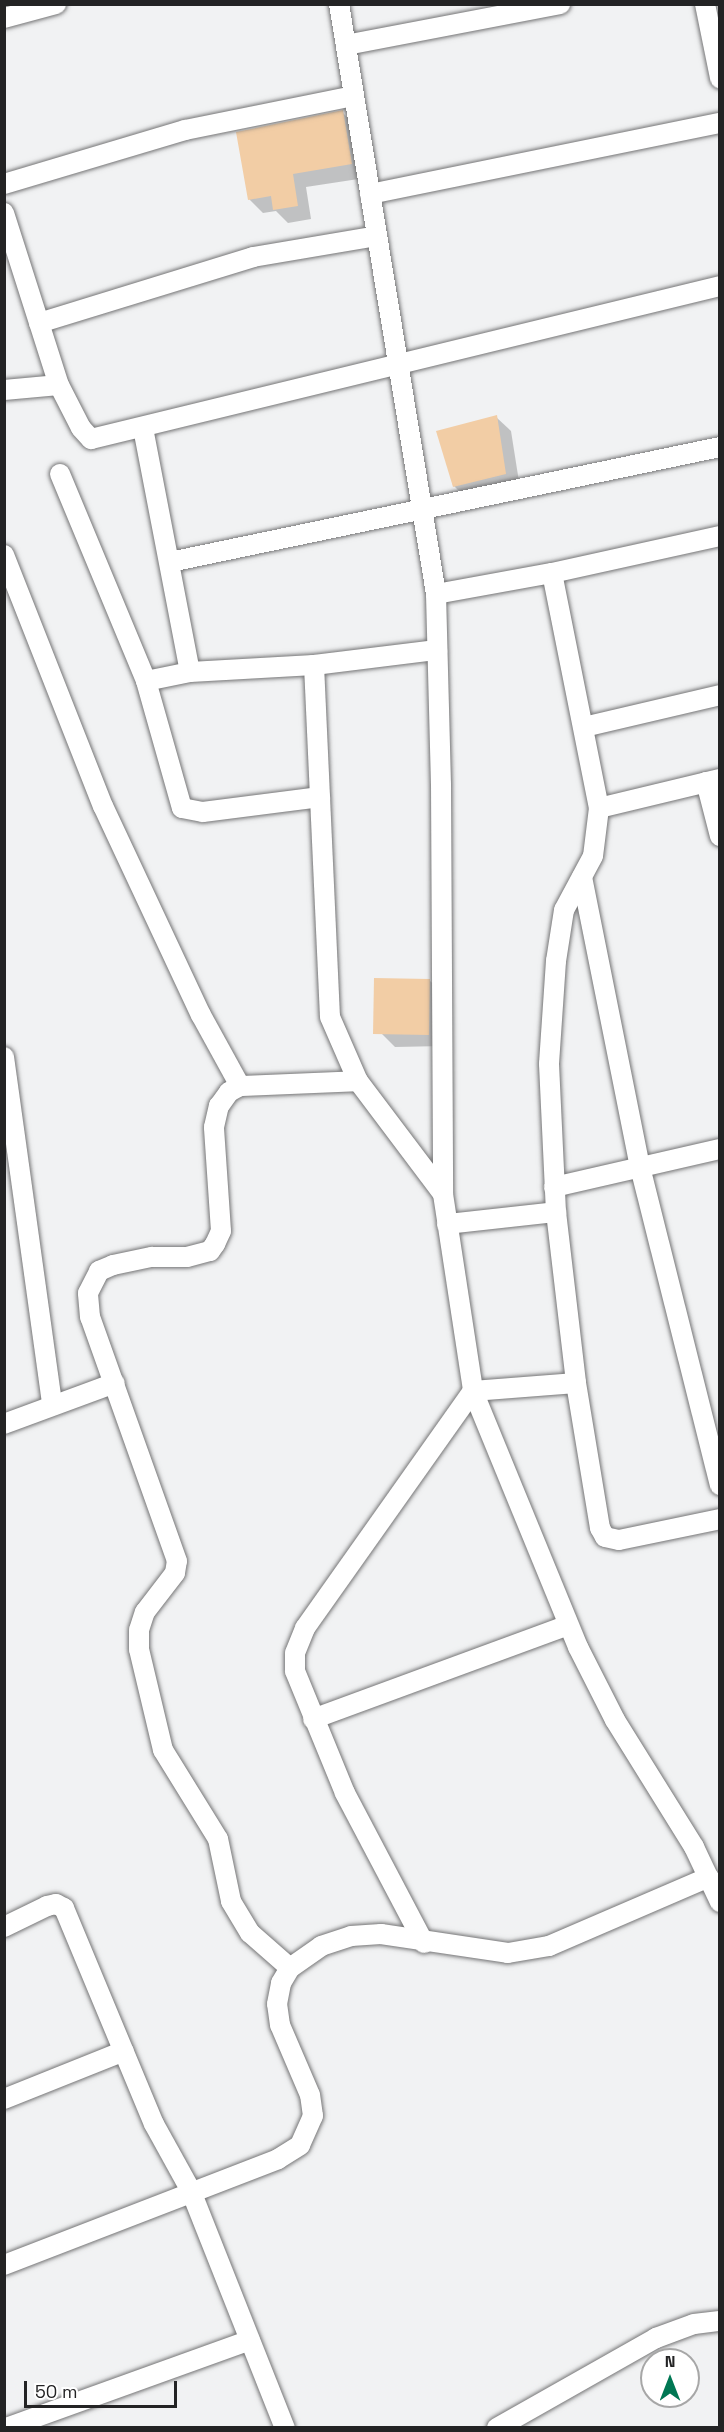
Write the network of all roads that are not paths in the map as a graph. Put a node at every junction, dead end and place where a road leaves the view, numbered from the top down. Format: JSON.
{"nodes":[{"id":1,"x":56,"y":4,"type":"edge"},
{"id":2,"x":339,"y":4,"type":"edge"},
{"id":3,"x":705,"y":4,"type":"edge"},
{"id":4,"x":550,"y":5,"type":"edge"},
{"id":5,"x":4,"y":18,"type":"edge"},
{"id":6,"x":346,"y":45,"type":"junction"},
{"id":7,"x":720,"y":78,"type":"edge"},
{"id":8,"x":354,"y":96,"type":"junction"},
{"id":9,"x":720,"y":123,"type":"edge"},
{"id":10,"x":4,"y":184,"type":"edge"},
{"id":11,"x":370,"y":194,"type":"junction"},
{"id":12,"x":4,"y":213,"type":"edge"},
{"id":13,"x":377,"y":236,"type":"junction"},
{"id":14,"x":720,"y":286,"type":"edge"},
{"id":15,"x":39,"y":322,"type":"junction"},
{"id":16,"x":400,"y":367,"type":"junction"},
{"id":17,"x":60,"y":385,"type":"junction"},
{"id":18,"x":4,"y":390,"type":"edge"},
{"id":19,"x":143,"y":429,"type":"junction"},
{"id":20,"x":720,"y":447,"type":"edge"},
{"id":21,"x":60,"y":474,"type":"dead end"},
{"id":22,"x":421,"y":509,"type":"junction"},
{"id":23,"x":720,"y":536,"type":"edge"},
{"id":24,"x":4,"y":555,"type":"edge"},
{"id":25,"x":170,"y":562,"type":"junction"},
{"id":26,"x":552,"y":573,"type":"junction"},
{"id":27,"x":436,"y":594,"type":"junction"},
{"id":28,"x":437,"y":650,"type":"junction"},
{"id":29,"x":314,"y":665,"type":"junction"},
{"id":30,"x":190,"y":672,"type":"junction"},
{"id":31,"x":146,"y":681,"type":"junction"},
{"id":32,"x":720,"y":695,"type":"edge"},
{"id":33,"x":584,"y":727,"type":"junction"},
{"id":34,"x":713,"y":781,"type":"edge"},
{"id":35,"x":320,"y":797,"type":"junction"},
{"id":36,"x":598,"y":808,"type":"junction"},
{"id":37,"x":720,"y":836,"type":"edge"},
{"id":38,"x":582,"y":877,"type":"junction"},
{"id":39,"x":4,"y":1057,"type":"edge"},
{"id":40,"x":358,"y":1080,"type":"junction"},
{"id":41,"x":240,"y":1086,"type":"junction"},
{"id":42,"x":720,"y":1149,"type":"edge"},
{"id":43,"x":640,"y":1167,"type":"junction"},
{"id":44,"x":554,"y":1187,"type":"junction"},
{"id":45,"x":443,"y":1194,"type":"junction"},
{"id":46,"x":556,"y":1212,"type":"junction"},
{"id":47,"x":447,"y":1224,"type":"junction"},
{"id":48,"x":116,"y":1383,"type":"junction"},
{"id":49,"x":576,"y":1383,"type":"junction"},
{"id":50,"x":473,"y":1391,"type":"junction"},
{"id":51,"x":52,"y":1405,"type":"junction"},
{"id":52,"x":4,"y":1424,"type":"edge"},
{"id":53,"x":720,"y":1485,"type":"edge"},
{"id":54,"x":720,"y":1519,"type":"edge"},
{"id":55,"x":568,"y":1624,"type":"junction"},
{"id":56,"x":313,"y":1719,"type":"junction"},
{"id":57,"x":709,"y":1877,"type":"junction"},
{"id":58,"x":720,"y":1902,"type":"edge"},
{"id":59,"x":4,"y":1928,"type":"edge"},
{"id":60,"x":424,"y":1943,"type":"junction"},
{"id":61,"x":290,"y":1968,"type":"junction"},
{"id":62,"x":124,"y":2051,"type":"junction"},
{"id":63,"x":4,"y":2099,"type":"edge"},
{"id":64,"x":190,"y":2191,"type":"junction"},
{"id":65,"x":4,"y":2265,"type":"edge"},
{"id":66,"x":720,"y":2321,"type":"edge"},
{"id":67,"x":250,"y":2340,"type":"junction"},
{"id":68,"x":6,"y":2427,"type":"edge"},
{"id":69,"x":285,"y":2427,"type":"edge"},
{"id":70,"x":497,"y":2427,"type":"edge"}],
"edges":[{"from":1,"to":5,"type":"street"},
{"from":2,"to":6,"type":"street"},
{"from":3,"to":7,"type":"street"},
{"from":4,"to":6,"type":"street"},
{"from":6,"to":8,"type":"street"},
{"from":8,"to":10,"type":"street"},
{"from":8,"to":11,"type":"street"},
{"from":9,"to":11,"type":"street"},
{"from":11,"to":13,"type":"street"},
{"from":12,"to":15,"type":"street"},
{"from":13,"to":15,"type":"street"},
{"from":13,"to":16,"type":"street"},
{"from":14,"to":16,"type":"street"},
{"from":15,"to":17,"type":"street"},
{"from":16,"to":19,"type":"street"},
{"from":16,"to":22,"type":"street"},
{"from":17,"to":18,"type":"street"},
{"from":17,"to":19,"type":"street"},
{"from":19,"to":25,"type":"street"},
{"from":20,"to":22,"type":"street"},
{"from":21,"to":31,"type":"street"},
{"from":22,"to":25,"type":"street"},
{"from":22,"to":27,"type":"street"},
{"from":23,"to":26,"type":"street"},
{"from":24,"to":41,"type":"street"},
{"from":25,"to":30,"type":"street"},
{"from":26,"to":27,"type":"street"},
{"from":26,"to":33,"type":"street"},
{"from":27,"to":28,"type":"street"},
{"from":28,"to":29,"type":"street"},
{"from":28,"to":45,"type":"street"},
{"from":29,"to":30,"type":"street"},
{"from":29,"to":35,"type":"street"},
{"from":30,"to":31,"type":"street"},
{"from":31,"to":35,"type":"street"},
{"from":32,"to":33,"type":"street"},
{"from":33,"to":36,"type":"street"},
{"from":34,"to":36,"type":"street"},
{"from":34,"to":37,"type":"street"},
{"from":35,"to":40,"type":"street"},
{"from":36,"to":38,"type":"street"},
{"from":38,"to":43,"type":"street"},
{"from":38,"to":44,"type":"street"},
{"from":39,"to":51,"type":"street"},
{"from":40,"to":41,"type":"street"},
{"from":40,"to":45,"type":"street"},
{"from":41,"to":48,"type":"street"},
{"from":42,"to":43,"type":"street"},
{"from":43,"to":44,"type":"street"},
{"from":43,"to":53,"type":"street"},
{"from":44,"to":46,"type":"street"},
{"from":45,"to":47,"type":"street"},
{"from":46,"to":47,"type":"street"},
{"from":46,"to":49,"type":"street"},
{"from":47,"to":50,"type":"street"},
{"from":48,"to":51,"type":"street"},
{"from":48,"to":61,"type":"street"},
{"from":49,"to":50,"type":"street"},
{"from":49,"to":54,"type":"street"},
{"from":50,"to":55,"type":"street"},
{"from":50,"to":56,"type":"street"},
{"from":51,"to":52,"type":"street"},
{"from":55,"to":56,"type":"street"},
{"from":55,"to":57,"type":"street"},
{"from":56,"to":60,"type":"street"},
{"from":57,"to":58,"type":"street"},
{"from":57,"to":60,"type":"street"},
{"from":59,"to":62,"type":"street"},
{"from":60,"to":61,"type":"street"},
{"from":61,"to":64,"type":"street"},
{"from":62,"to":63,"type":"street"},
{"from":62,"to":64,"type":"street"},
{"from":64,"to":65,"type":"street"},
{"from":64,"to":67,"type":"street"},
{"from":66,"to":70,"type":"street"},
{"from":67,"to":68,"type":"street"},
{"from":67,"to":69,"type":"street"}]}
